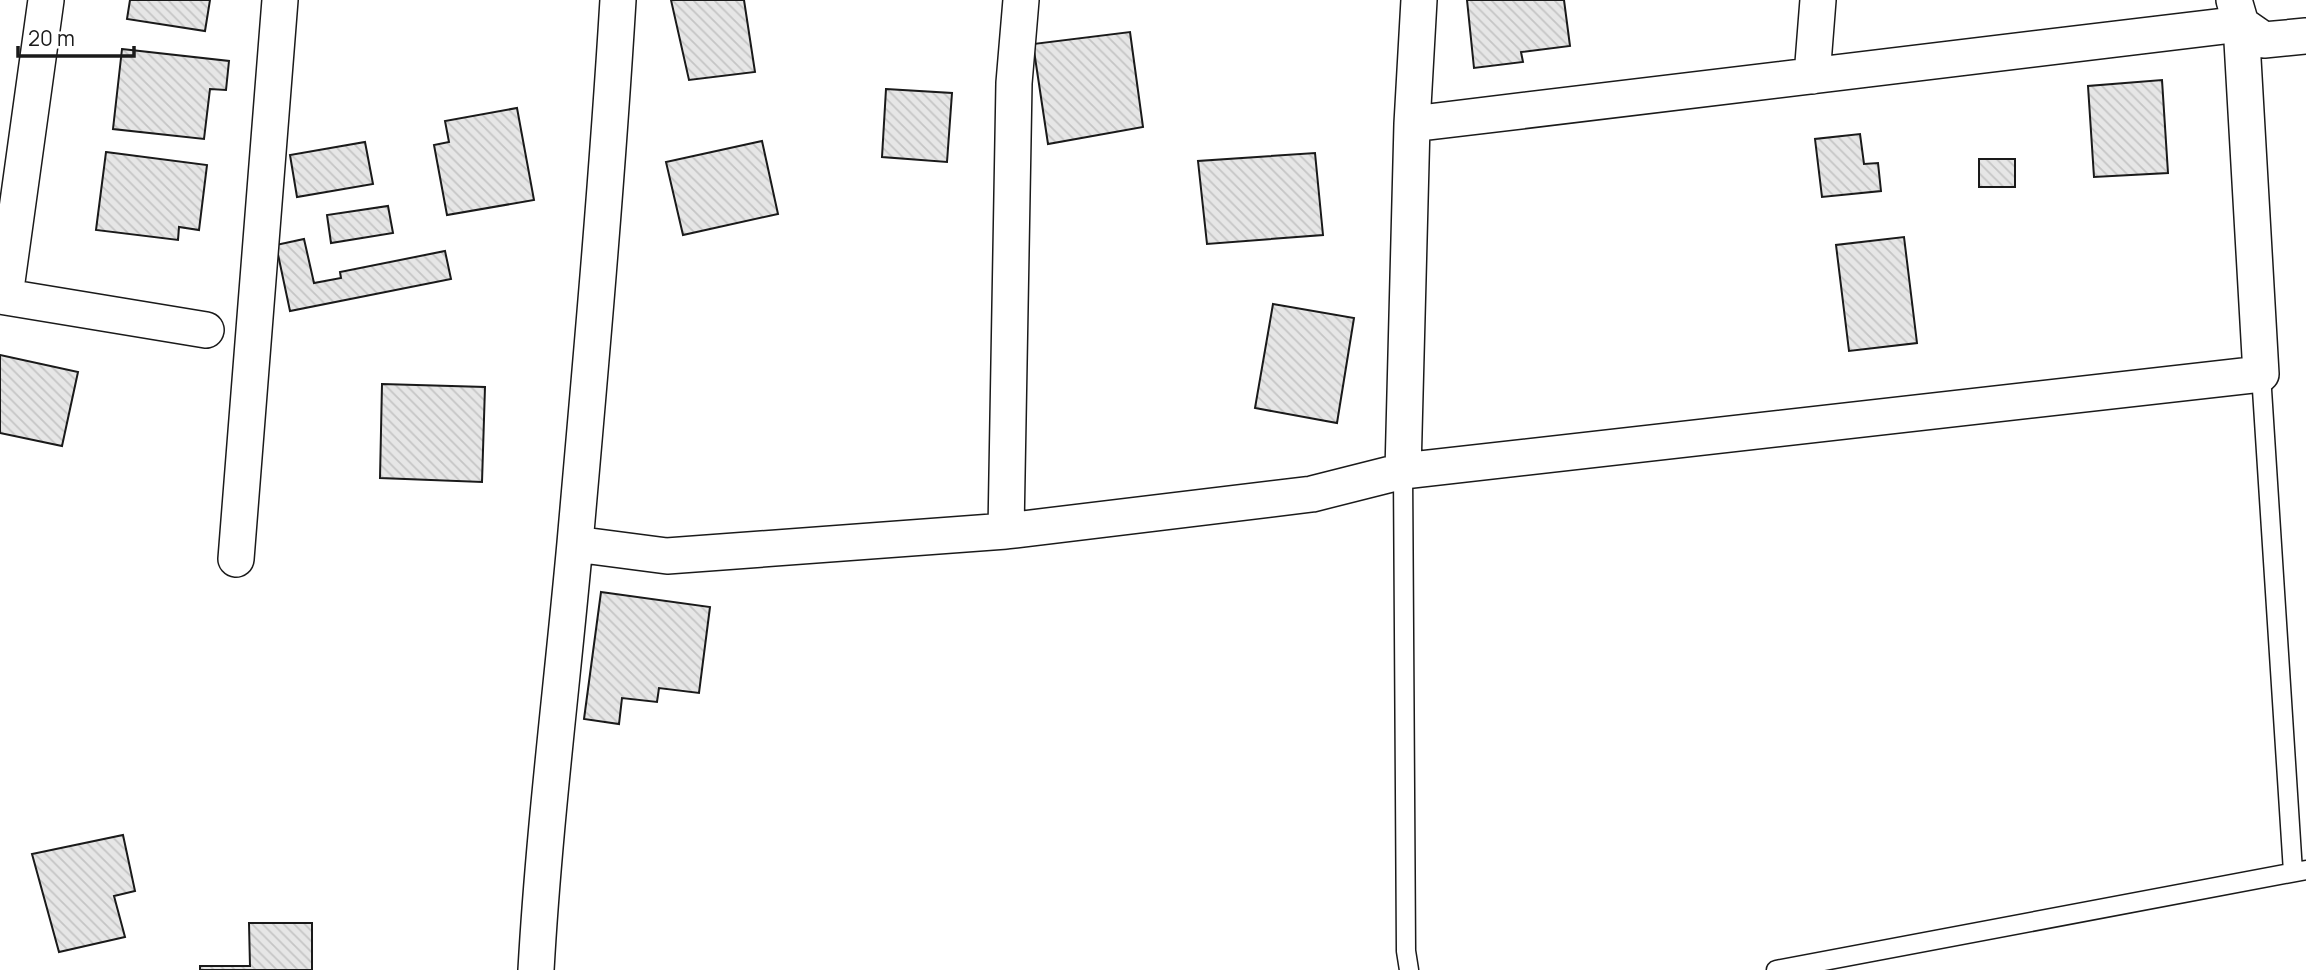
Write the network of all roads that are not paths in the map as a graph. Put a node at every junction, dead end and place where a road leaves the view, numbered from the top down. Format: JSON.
{"nodes":[{"id":1,"x":46,"y":0,"type":"edge"},
{"id":2,"x":280,"y":0,"type":"edge"},
{"id":3,"x":618,"y":0,"type":"edge"},
{"id":4,"x":1021,"y":0,"type":"edge"},
{"id":5,"x":1419,"y":0,"type":"edge"},
{"id":6,"x":1818,"y":0,"type":"edge"},
{"id":7,"x":2237,"y":12,"type":"edge"},
{"id":8,"x":2306,"y":36,"type":"edge"},
{"id":9,"x":1812,"y":76,"type":"junction"},
{"id":10,"x":1412,"y":124,"type":"junction"},
{"id":11,"x":2,"y":296,"type":"edge"},
{"id":12,"x":206,"y":330,"type":"dead end"},
{"id":13,"x":2262,"y":374,"type":"junction"},
{"id":14,"x":1403,"y":471,"type":"junction"},
{"id":15,"x":1006,"y":531,"type":"junction"},
{"id":16,"x":575,"y":544,"type":"junction"},
{"id":17,"x":236,"y":559,"type":"dead end"},
{"id":18,"x":2299,"y":871,"type":"edge"},
{"id":19,"x":536,"y":970,"type":"edge"},
{"id":20,"x":1409,"y":970,"type":"edge"},
{"id":21,"x":1776,"y":970,"type":"edge"}],
"edges":[{"from":1,"to":11,"type":"street"},
{"from":2,"to":17,"type":"street"},
{"from":3,"to":16,"type":"street"},
{"from":4,"to":15,"type":"street"},
{"from":5,"to":10,"type":"street"},
{"from":6,"to":9,"type":"street"},
{"from":7,"to":8,"type":"street"},
{"from":7,"to":9,"type":"street"},
{"from":7,"to":13,"type":"street"},
{"from":9,"to":10,"type":"street"},
{"from":10,"to":14,"type":"street"},
{"from":11,"to":12,"type":"street"},
{"from":13,"to":14,"type":"street"},
{"from":13,"to":18,"type":"lane"},
{"from":14,"to":15,"type":"street"},
{"from":14,"to":20,"type":"lane"},
{"from":15,"to":16,"type":"street"},
{"from":16,"to":19,"type":"street"},
{"from":18,"to":21,"type":"lane"}]}
